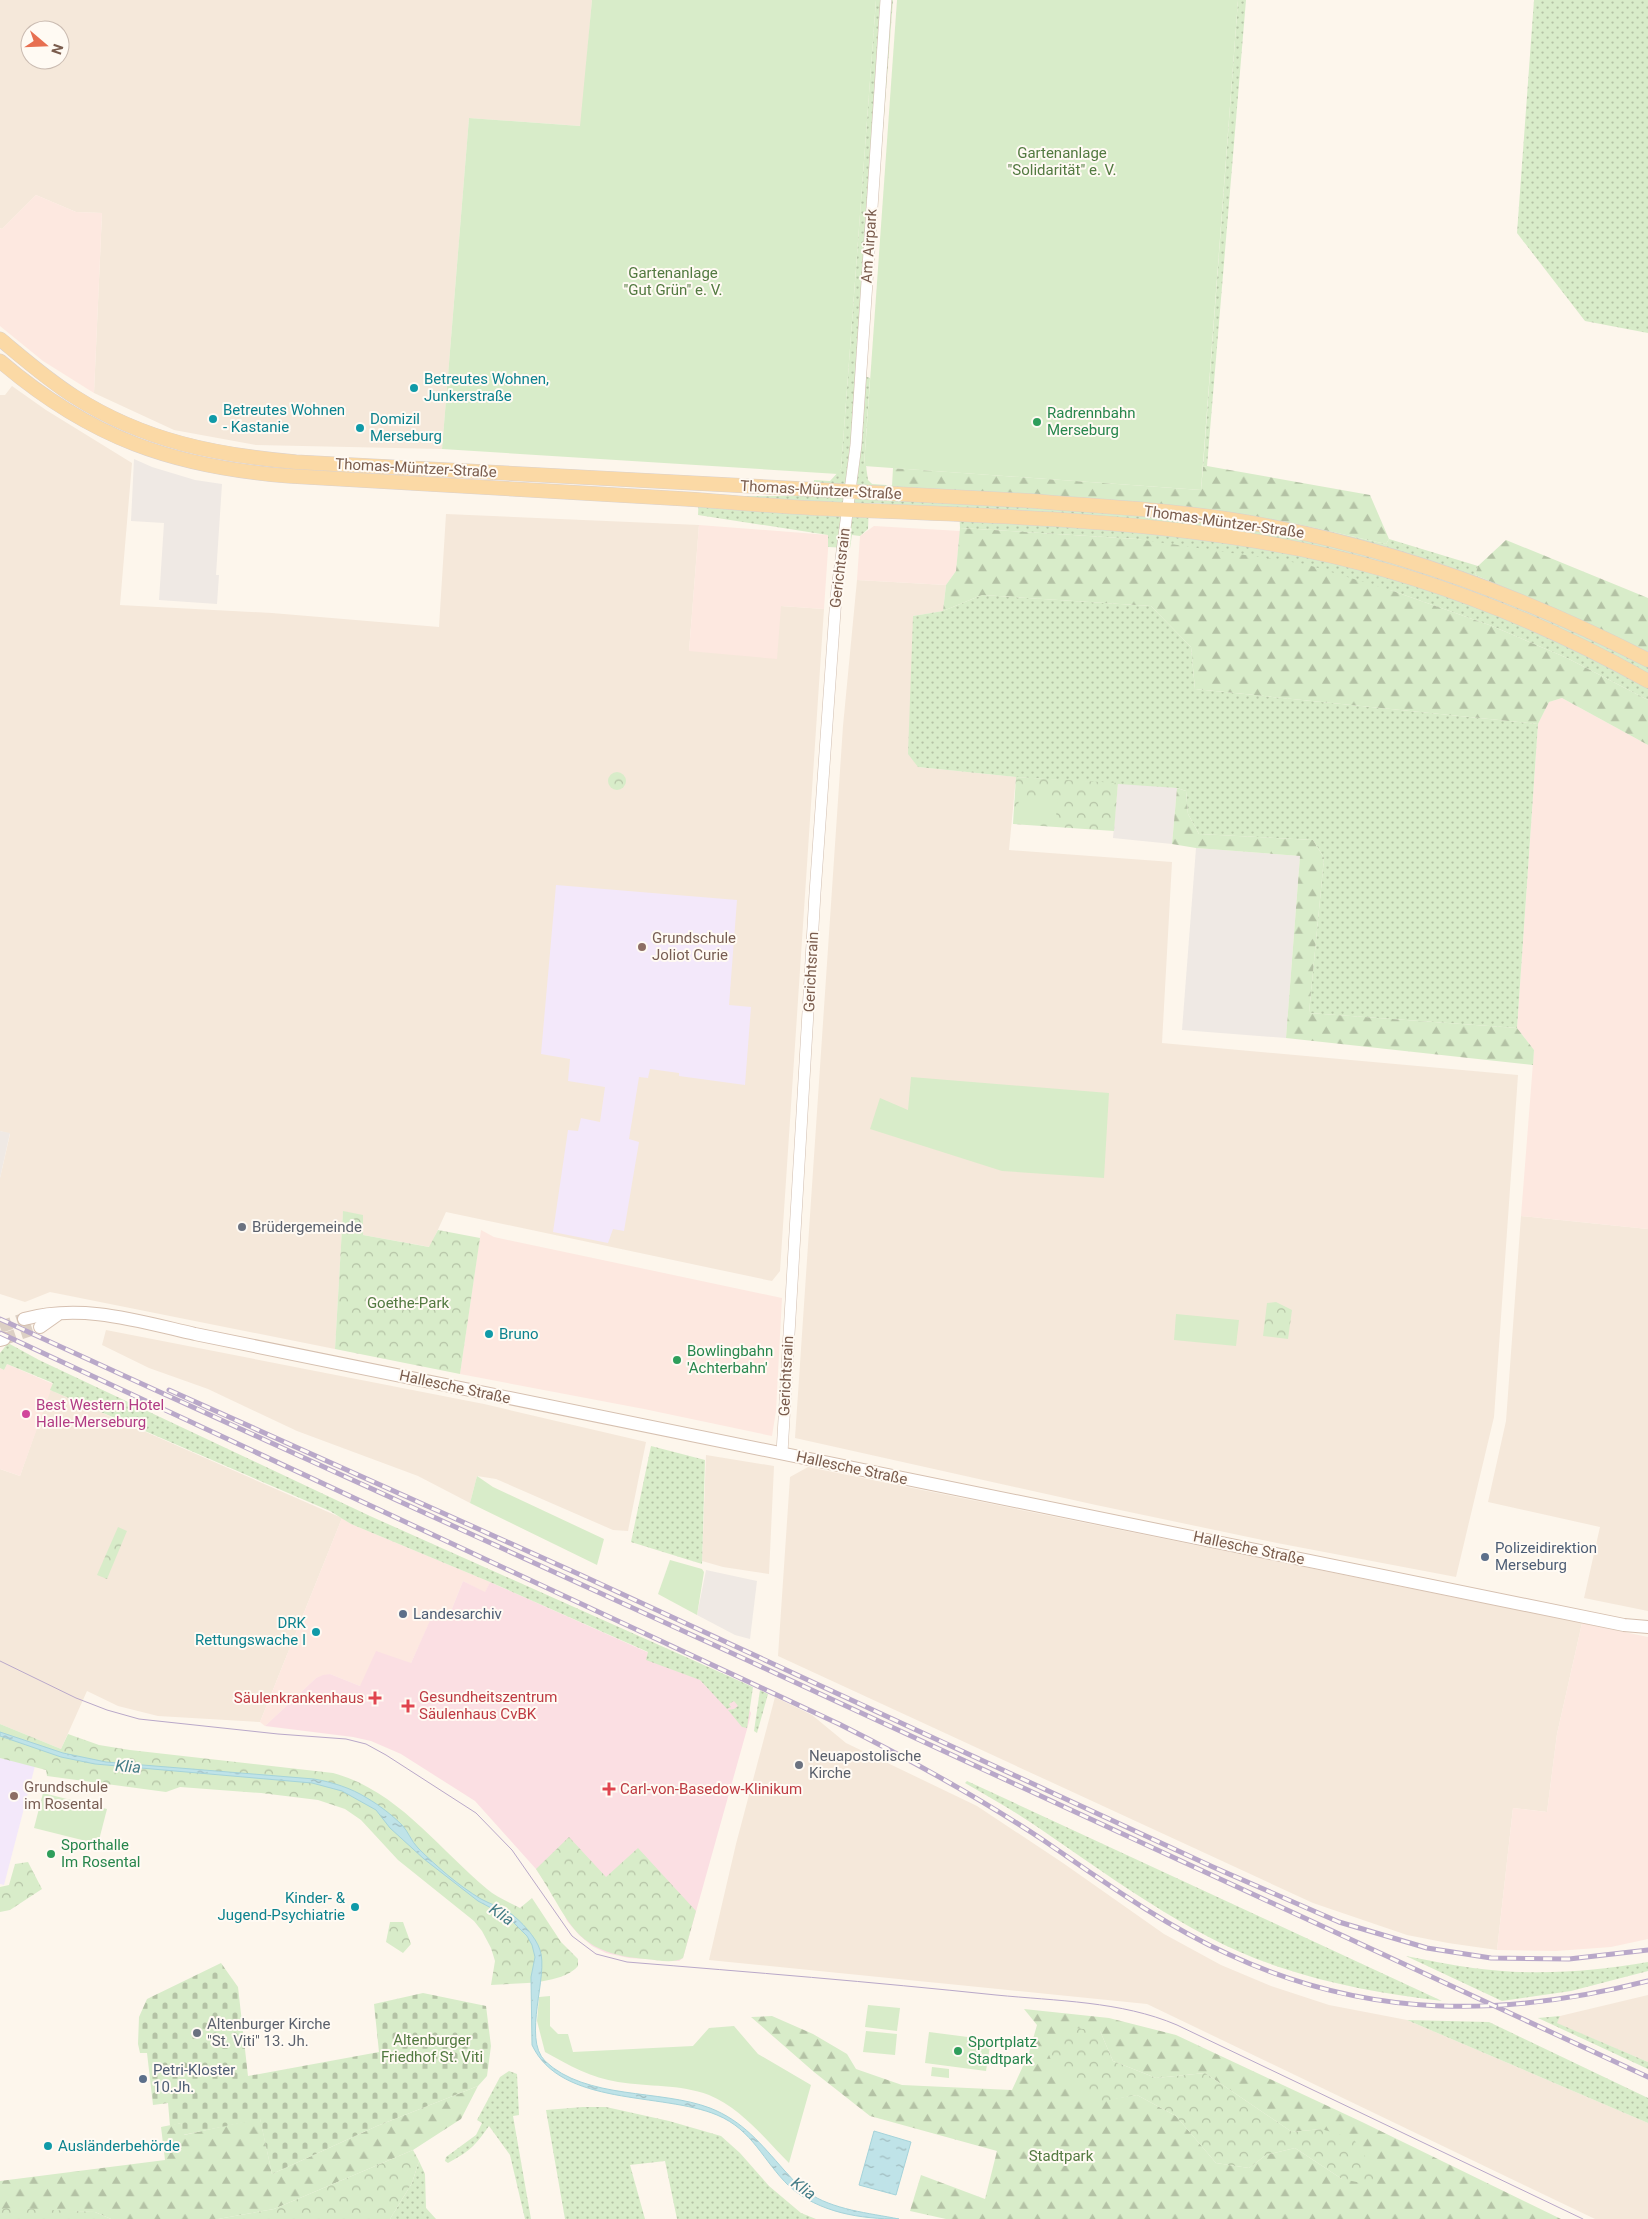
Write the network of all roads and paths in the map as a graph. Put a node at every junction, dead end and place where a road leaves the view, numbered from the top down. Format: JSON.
{"nodes":[{"id":1,"x":886,"y":0,"type":"edge"},
{"id":2,"x":0,"y":339,"type":"edge"},
{"id":3,"x":0,"y":361,"type":"edge"},
{"id":4,"x":850,"y":492,"type":"junction"},
{"id":5,"x":848,"y":509,"type":"junction"},
{"id":6,"x":1648,"y":660,"type":"edge"},
{"id":7,"x":1648,"y":681,"type":"edge"},
{"id":8,"x":56,"y":1315,"type":"junction"},
{"id":9,"x":24,"y":1319,"type":"tunnel mouth"},
{"id":10,"x":40,"y":1327,"type":"tunnel mouth"},
{"id":11,"x":782,"y":1453,"type":"junction"},
{"id":12,"x":1648,"y":1627,"type":"edge"}],
"edges":[{"from":1,"to":4,"type":"street","name":"Am Airpark"},
{"from":2,"to":4,"type":"main road","name":"Thomas-Müntzer-Straße"},
{"from":3,"to":5,"type":"main road","name":"Thomas-Müntzer-Straße"},
{"from":4,"to":5,"type":"street","name":"Gerichtsrain"},
{"from":4,"to":6,"type":"main road","name":"Thomas-Müntzer-Straße"},
{"from":5,"to":7,"type":"main road","name":"Thomas-Müntzer-Straße"},
{"from":5,"to":11,"type":"street","name":"Gerichtsrain"},
{"from":8,"to":9,"type":"main road","name":"Hallesche Straße"},
{"from":8,"to":10,"type":"main road"},
{"from":8,"to":11,"type":"main road","name":"Hallesche Straße"},
{"from":11,"to":12,"type":"main road","name":"Hallesche Straße"}]}
